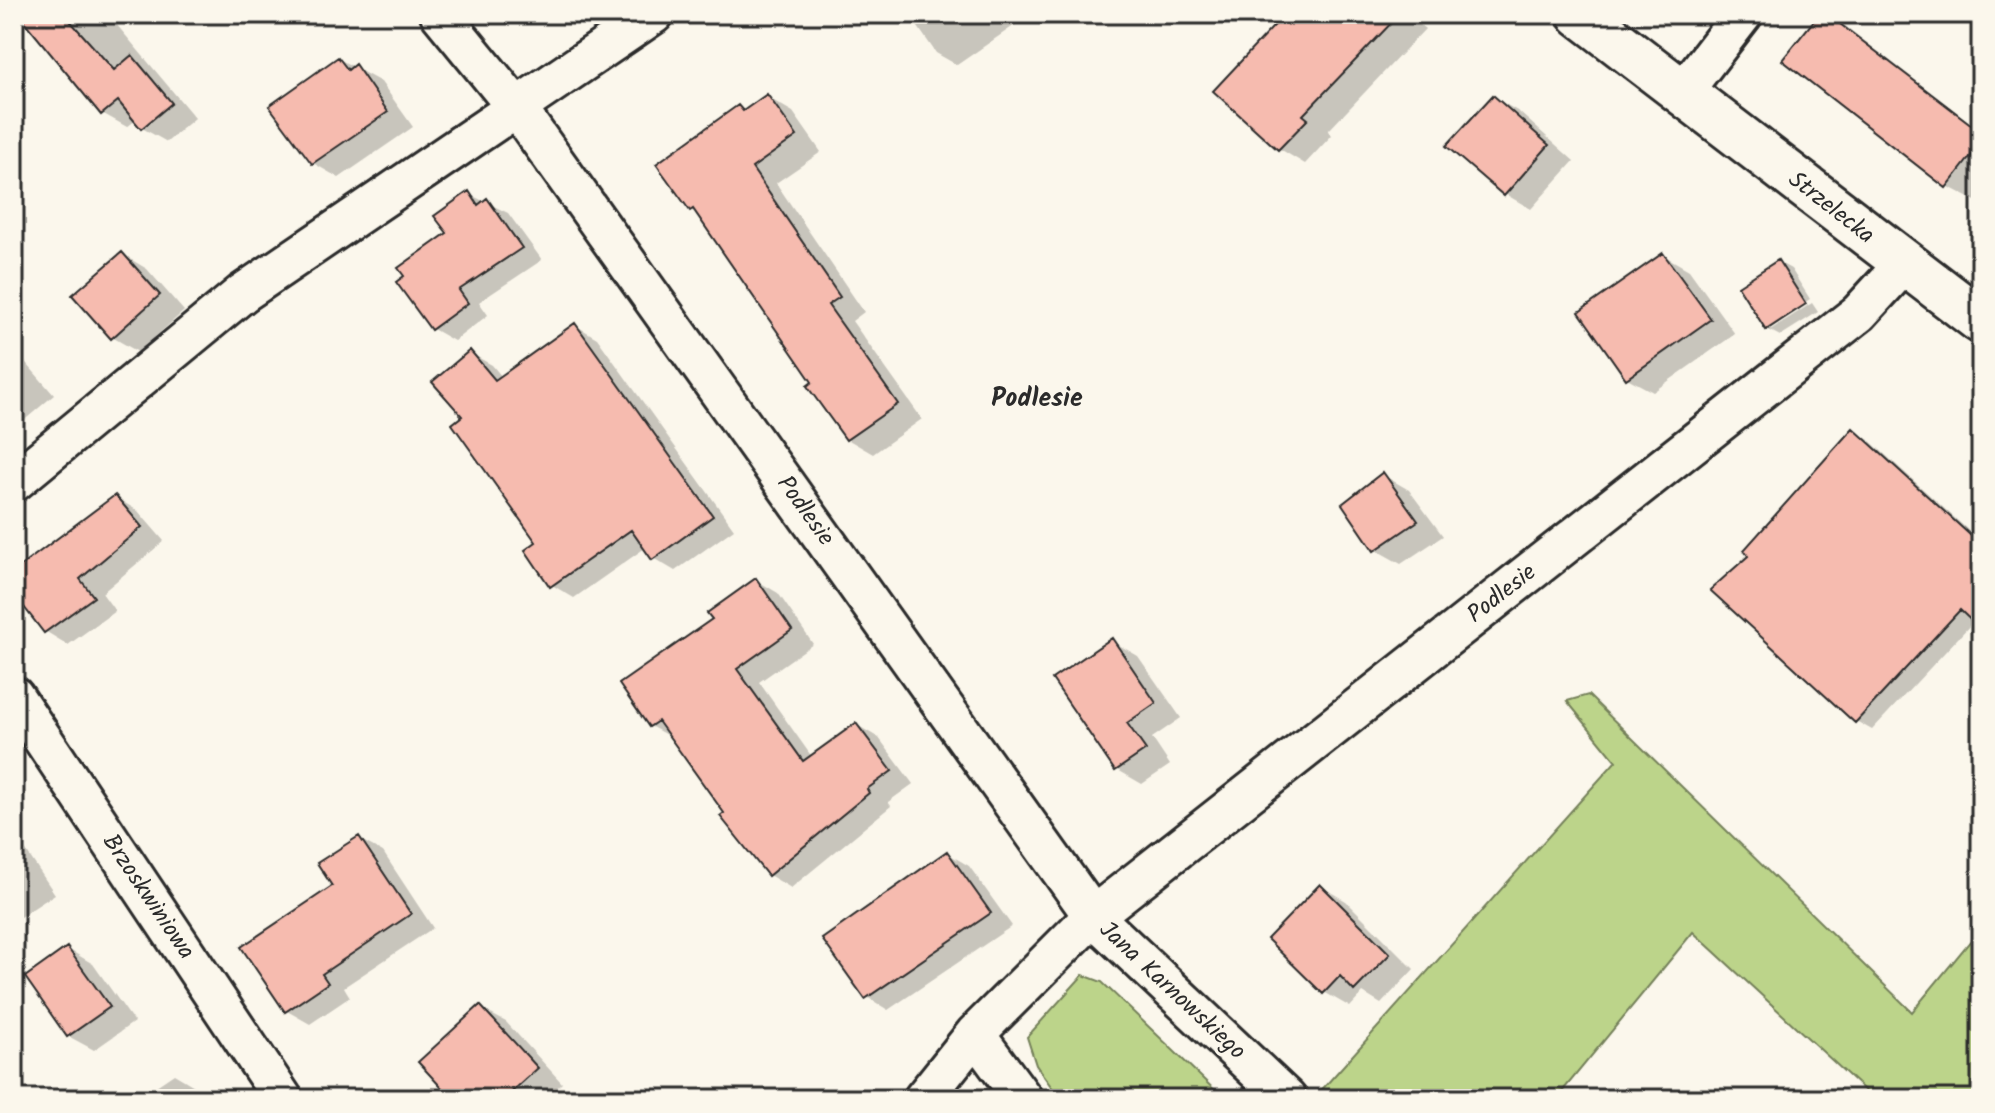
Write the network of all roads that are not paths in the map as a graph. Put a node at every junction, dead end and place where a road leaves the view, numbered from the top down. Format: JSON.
{"nodes":[{"id":1,"x":440,"y":14,"type":"edge"},
{"id":2,"x":654,"y":14,"type":"edge"},
{"id":3,"x":1580,"y":14,"type":"edge"},
{"id":4,"x":1743,"y":14,"type":"edge"},
{"id":5,"x":1682,"y":93,"type":"junction"},
{"id":6,"x":516,"y":107,"type":"junction"},
{"id":7,"x":1904,"y":264,"type":"junction"},
{"id":8,"x":1981,"y":321,"type":"edge"},
{"id":9,"x":14,"y":482,"type":"edge"},
{"id":10,"x":14,"y":696,"type":"edge"},
{"id":11,"x":1093,"y":916,"type":"junction"},
{"id":12,"x":975,"y":1034,"type":"junction"},
{"id":13,"x":283,"y":1099,"type":"edge"},
{"id":14,"x":923,"y":1099,"type":"edge"},
{"id":15,"x":1023,"y":1099,"type":"edge"},
{"id":16,"x":1287,"y":1099,"type":"edge"}],
"edges":[{"from":1,"to":6,"type":"street","name":"Podlesie"},
{"from":2,"to":6,"type":"street"},
{"from":3,"to":5,"type":"street","name":"Strzelecka"},
{"from":4,"to":5,"type":"street"},
{"from":5,"to":7,"type":"street","name":"Strzelecka"},
{"from":6,"to":9,"type":"street"},
{"from":6,"to":11,"type":"street","name":"Podlesie"},
{"from":7,"to":8,"type":"street","name":"Strzelecka"},
{"from":7,"to":11,"type":"street","name":"Podlesie"},
{"from":10,"to":13,"type":"street","name":"Brzoskwiniowa"},
{"from":11,"to":12,"type":"street","name":"Podlesie"},
{"from":11,"to":16,"type":"street","name":"Jana Karnowskiego"},
{"from":12,"to":14,"type":"street","name":"Podlesie"},
{"from":12,"to":15,"type":"street"}]}
